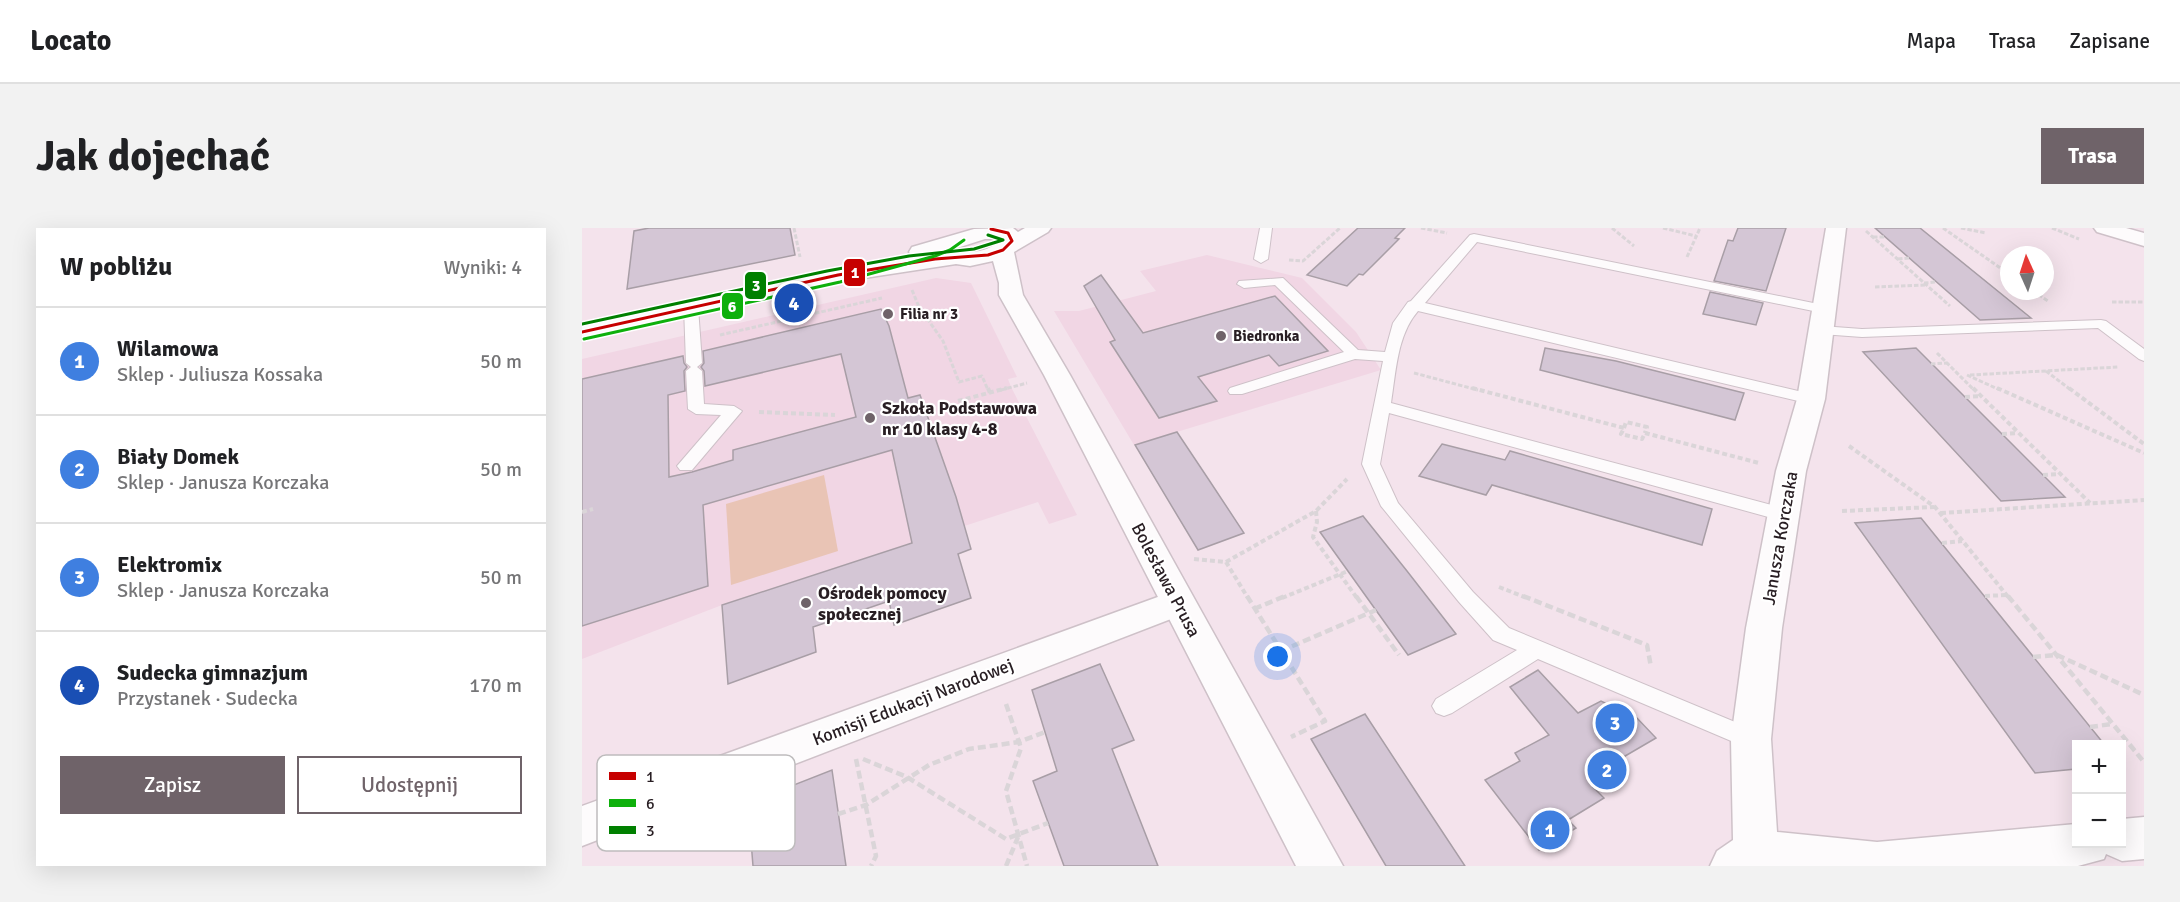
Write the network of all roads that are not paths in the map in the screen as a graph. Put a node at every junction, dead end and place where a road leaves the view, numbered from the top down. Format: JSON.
{"nodes":[{"id":1,"x":1041,"y":228,"type":"edge"},
{"id":2,"x":1266,"y":228,"type":"edge"},
{"id":3,"x":1836,"y":228,"type":"edge"},
{"id":4,"x":2105,"y":228,"type":"edge"},
{"id":5,"x":1001,"y":235,"type":"edge"},
{"id":6,"x":2144,"y":242,"type":"edge"},
{"id":7,"x":959,"y":244,"type":"edge"},
{"id":8,"x":1261,"y":259,"type":"road end"},
{"id":9,"x":1244,"y":284,"type":"dead end"},
{"id":10,"x":1011,"y":294,"type":"junction"},
{"id":11,"x":1413,"y":305,"type":"junction"},
{"id":12,"x":691,"y":308,"type":"junction"},
{"id":13,"x":1822,"y":320,"type":"junction"},
{"id":14,"x":582,"y":332,"type":"edge"},
{"id":15,"x":1354,"y":354,"type":"junction"},
{"id":16,"x":2144,"y":357,"type":"edge"},
{"id":17,"x":1390,"y":362,"type":"junction"},
{"id":18,"x":1236,"y":391,"type":"dead end"},
{"id":19,"x":1811,"y":399,"type":"junction"},
{"id":20,"x":1383,"y":406,"type":"junction"},
{"id":21,"x":686,"y":466,"type":"dead end"},
{"id":22,"x":1783,"y":515,"type":"junction"},
{"id":23,"x":1177,"y":603,"type":"junction"},
{"id":24,"x":1536,"y":649,"type":"junction"},
{"id":25,"x":1444,"y":706,"type":"dead end"},
{"id":26,"x":1751,"y":739,"type":"junction"},
{"id":27,"x":795,"y":760,"type":"edge"},
{"id":28,"x":597,"y":821,"type":"edge"},
{"id":29,"x":582,"y":826,"type":"edge"},
{"id":30,"x":2144,"y":838,"type":"edge"},
{"id":31,"x":2126,"y":840,"type":"edge"},
{"id":32,"x":2072,"y":845,"type":"edge"},
{"id":33,"x":1744,"y":858,"type":"edge"},
{"id":34,"x":1320,"y":866,"type":"edge"}],
"edges":[{"from":1,"to":5,"type":"street"},
{"from":2,"to":8,"type":"lane"},
{"from":3,"to":13,"type":"street","name":"Janusza Korczaka"},
{"from":4,"to":6,"type":"street"},
{"from":5,"to":7,"type":"street"},
{"from":5,"to":10,"type":"street","name":"Bolesława Prusa"},
{"from":7,"to":10,"type":"street","name":"Bolesława Prusa"},
{"from":7,"to":12,"type":"street"},
{"from":9,"to":15,"type":"lane"},
{"from":10,"to":23,"type":"street","name":"Bolesława Prusa"},
{"from":11,"to":13,"type":"lane"},
{"from":11,"to":17,"type":"lane"},
{"from":11,"to":19,"type":"lane"},
{"from":12,"to":14,"type":"street"},
{"from":12,"to":21,"type":"lane"},
{"from":13,"to":16,"type":"lane"},
{"from":13,"to":19,"type":"street","name":"Janusza Korczaka"},
{"from":15,"to":17,"type":"lane"},
{"from":15,"to":18,"type":"lane"},
{"from":17,"to":20,"type":"lane"},
{"from":19,"to":22,"type":"street","name":"Janusza Korczaka"},
{"from":20,"to":22,"type":"lane"},
{"from":20,"to":24,"type":"lane"},
{"from":22,"to":26,"type":"street","name":"Janusza Korczaka"},
{"from":23,"to":27,"type":"street","name":"Komisji Edukacji Narodowej"},
{"from":23,"to":34,"type":"street","name":"Bolesława Prusa"},
{"from":24,"to":25,"type":"lane"},
{"from":24,"to":26,"type":"lane"},
{"from":26,"to":33,"type":"street","name":"Janusza Korczaka"},
{"from":28,"to":29,"type":"street","name":"Komisji Edukacji Narodowej"},
{"from":30,"to":31,"type":"street"},
{"from":32,"to":33,"type":"street"}]}
